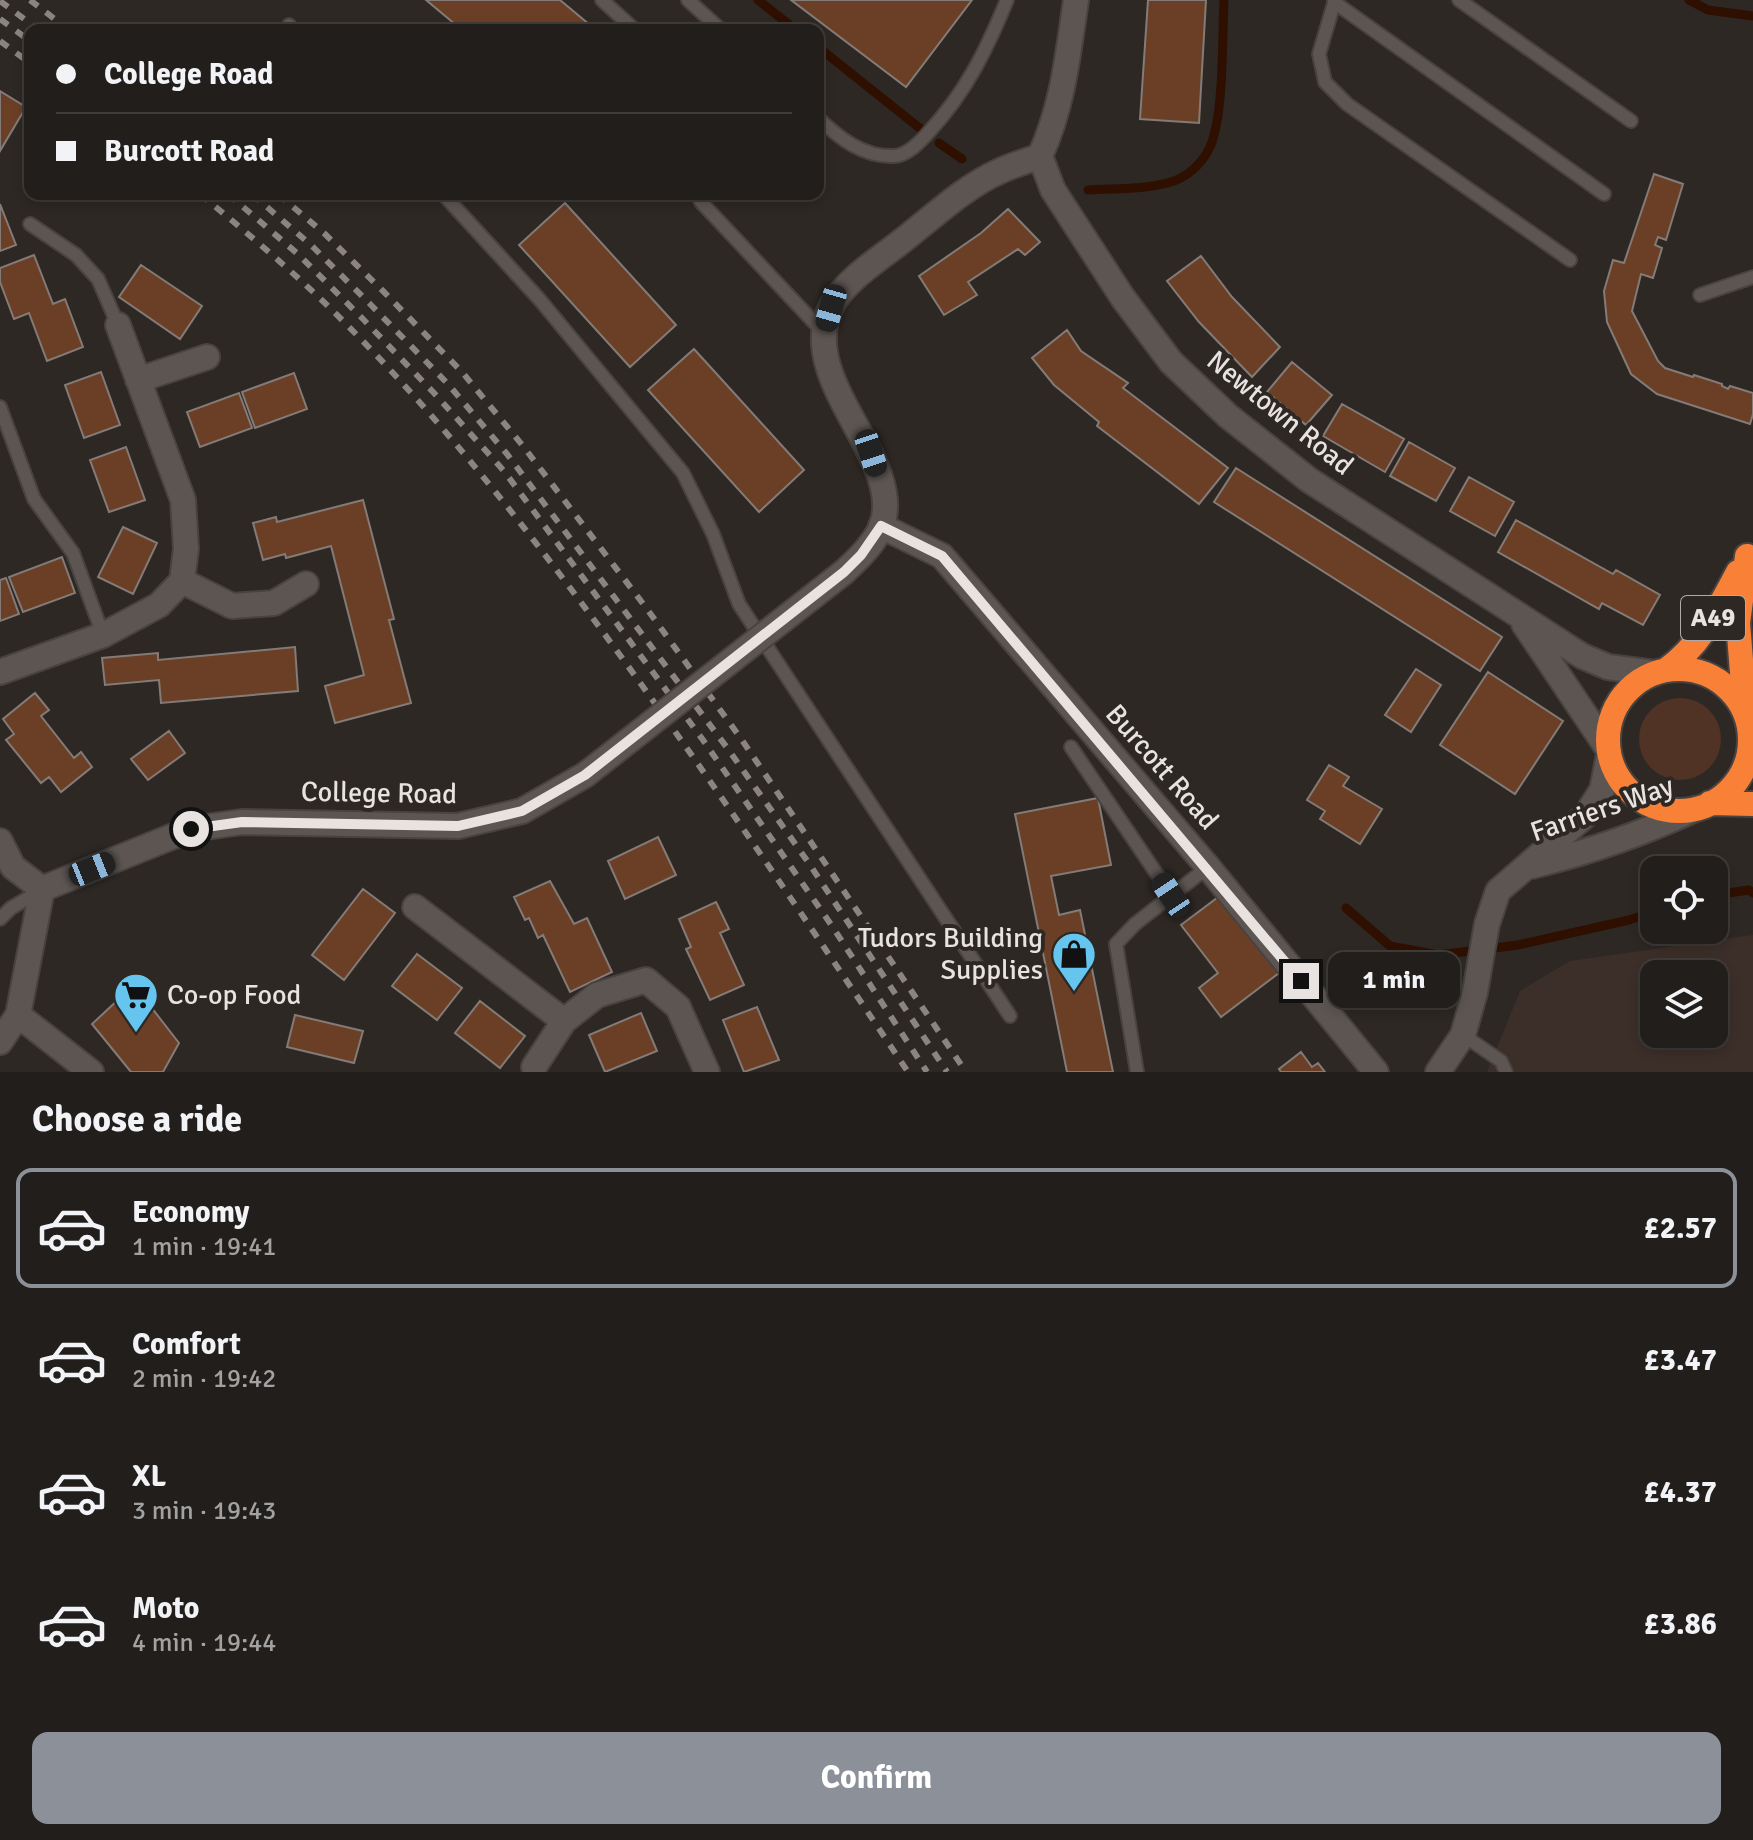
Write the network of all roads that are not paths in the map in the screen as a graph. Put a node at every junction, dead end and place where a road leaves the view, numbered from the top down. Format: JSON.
{"nodes":[{"id":1,"x":602,"y":0,"type":"edge"},
{"id":2,"x":688,"y":0,"type":"edge"},
{"id":3,"x":1007,"y":0,"type":"edge"},
{"id":4,"x":1076,"y":0,"type":"edge"},
{"id":5,"x":1459,"y":0,"type":"edge"},
{"id":6,"x":1334,"y":1,"type":"edge"},
{"id":7,"x":628,"y":24,"type":"edge"},
{"id":8,"x":714,"y":24,"type":"edge"},
{"id":9,"x":1631,"y":121,"type":"dead end"},
{"id":10,"x":824,"y":124,"type":"edge"},
{"id":11,"x":1040,"y":156,"type":"junction"},
{"id":12,"x":1604,"y":194,"type":"dead end"},
{"id":13,"x":448,"y":200,"type":"edge"},
{"id":14,"x":700,"y":200,"type":"edge"},
{"id":15,"x":30,"y":224,"type":"dead end"},
{"id":16,"x":1570,"y":260,"type":"dead end"},
{"id":17,"x":1753,"y":277,"type":"edge"},
{"id":18,"x":1700,"y":295,"type":"dead end"},
{"id":19,"x":118,"y":325,"type":"joint"},
{"id":20,"x":824,"y":333,"type":"junction"},
{"id":21,"x":207,"y":357,"type":"dead end"},
{"id":22,"x":138,"y":380,"type":"junction"},
{"id":23,"x":0,"y":407,"type":"edge"},
{"id":24,"x":881,"y":526,"type":"junction"},
{"id":25,"x":1750,"y":549,"type":"edge"},
{"id":26,"x":182,"y":581,"type":"junction"},
{"id":27,"x":306,"y":584,"type":"dead end"},
{"id":28,"x":1518,"y":615,"type":"junction"},
{"id":29,"x":103,"y":635,"type":"junction"},
{"id":30,"x":1660,"y":671,"type":"junction"},
{"id":31,"x":0,"y":672,"type":"edge"},
{"id":32,"x":1748,"y":719,"type":"edge"},
{"id":33,"x":1071,"y":747,"type":"dead end"},
{"id":34,"x":1609,"y":752,"type":"junction"},
{"id":35,"x":1753,"y":804,"type":"edge"},
{"id":36,"x":1703,"y":806,"type":"junction"},
{"id":37,"x":0,"y":841,"type":"edge"},
{"id":38,"x":1528,"y":866,"type":"junction"},
{"id":39,"x":1208,"y":867,"type":"junction"},
{"id":40,"x":42,"y":889,"type":"junction"},
{"id":41,"x":1171,"y":895,"type":"junction"},
{"id":42,"x":415,"y":907,"type":"dead end"},
{"id":43,"x":0,"y":919,"type":"edge"},
{"id":44,"x":18,"y":1015,"type":"junction"},
{"id":45,"x":1010,"y":1016,"type":"dead end"},
{"id":46,"x":564,"y":1021,"type":"junction"},
{"id":47,"x":1463,"y":1035,"type":"junction"},
{"id":48,"x":0,"y":1042,"type":"edge"},
{"id":49,"x":534,"y":1067,"type":"dead end"},
{"id":50,"x":91,"y":1072,"type":"edge"},
{"id":51,"x":707,"y":1072,"type":"edge"},
{"id":52,"x":1137,"y":1072,"type":"edge"},
{"id":53,"x":1376,"y":1072,"type":"edge"},
{"id":54,"x":1438,"y":1072,"type":"edge"},
{"id":55,"x":1506,"y":1072,"type":"edge"}],
"edges":[{"from":1,"to":7,"type":"lane"},
{"from":2,"to":8,"type":"lane"},
{"from":3,"to":10,"type":"lane"},
{"from":4,"to":11,"type":"street"},
{"from":5,"to":9,"type":"lane"},
{"from":6,"to":12,"type":"lane"},
{"from":6,"to":16,"type":"lane"},
{"from":11,"to":20,"type":"street"},
{"from":11,"to":28,"type":"street","name":"Newtown Road"},
{"from":13,"to":45,"type":"lane"},
{"from":14,"to":20,"type":"lane"},
{"from":15,"to":19,"type":"lane"},
{"from":17,"to":18,"type":"lane"},
{"from":19,"to":22,"type":"street"},
{"from":20,"to":24,"type":"street"},
{"from":21,"to":22,"type":"street"},
{"from":22,"to":26,"type":"street"},
{"from":23,"to":29,"type":"lane"},
{"from":24,"to":39,"type":"street","name":"Burcott Road"},
{"from":24,"to":40,"type":"street","name":"College Road","bridge":true},
{"from":25,"to":30,"type":"highway","number":"A49"},
{"from":25,"to":32,"type":"highway","number":"A49"},
{"from":26,"to":27,"type":"street"},
{"from":26,"to":29,"type":"street"},
{"from":28,"to":30,"type":"street","name":"Newtown Road"},
{"from":28,"to":34,"type":"street","name":"Newtown Road"},
{"from":29,"to":31,"type":"street"},
{"from":30,"to":32,"type":"highway","number":"A49"},
{"from":30,"to":34,"type":"highway","number":"A49"},
{"from":32,"to":36,"type":"highway","number":"A49"},
{"from":33,"to":41,"type":"lane"},
{"from":34,"to":36,"type":"highway"},
{"from":34,"to":38,"type":"street","name":"Farriers Way"},
{"from":35,"to":36,"type":"highway"},
{"from":36,"to":38,"type":"street","name":"Farriers Way"},
{"from":37,"to":40,"type":"street"},
{"from":38,"to":47,"type":"street","name":"Farriers Way"},
{"from":39,"to":41,"type":"lane"},
{"from":39,"to":53,"type":"street","name":"Burcott Road"},
{"from":40,"to":43,"type":"lane"},
{"from":40,"to":44,"type":"street"},
{"from":41,"to":52,"type":"lane"},
{"from":42,"to":46,"type":"street"},
{"from":44,"to":48,"type":"street"},
{"from":44,"to":50,"type":"street"},
{"from":46,"to":49,"type":"street"},
{"from":46,"to":51,"type":"street"},
{"from":47,"to":54,"type":"street","name":"Farriers Way"},
{"from":47,"to":55,"type":"lane"}]}
